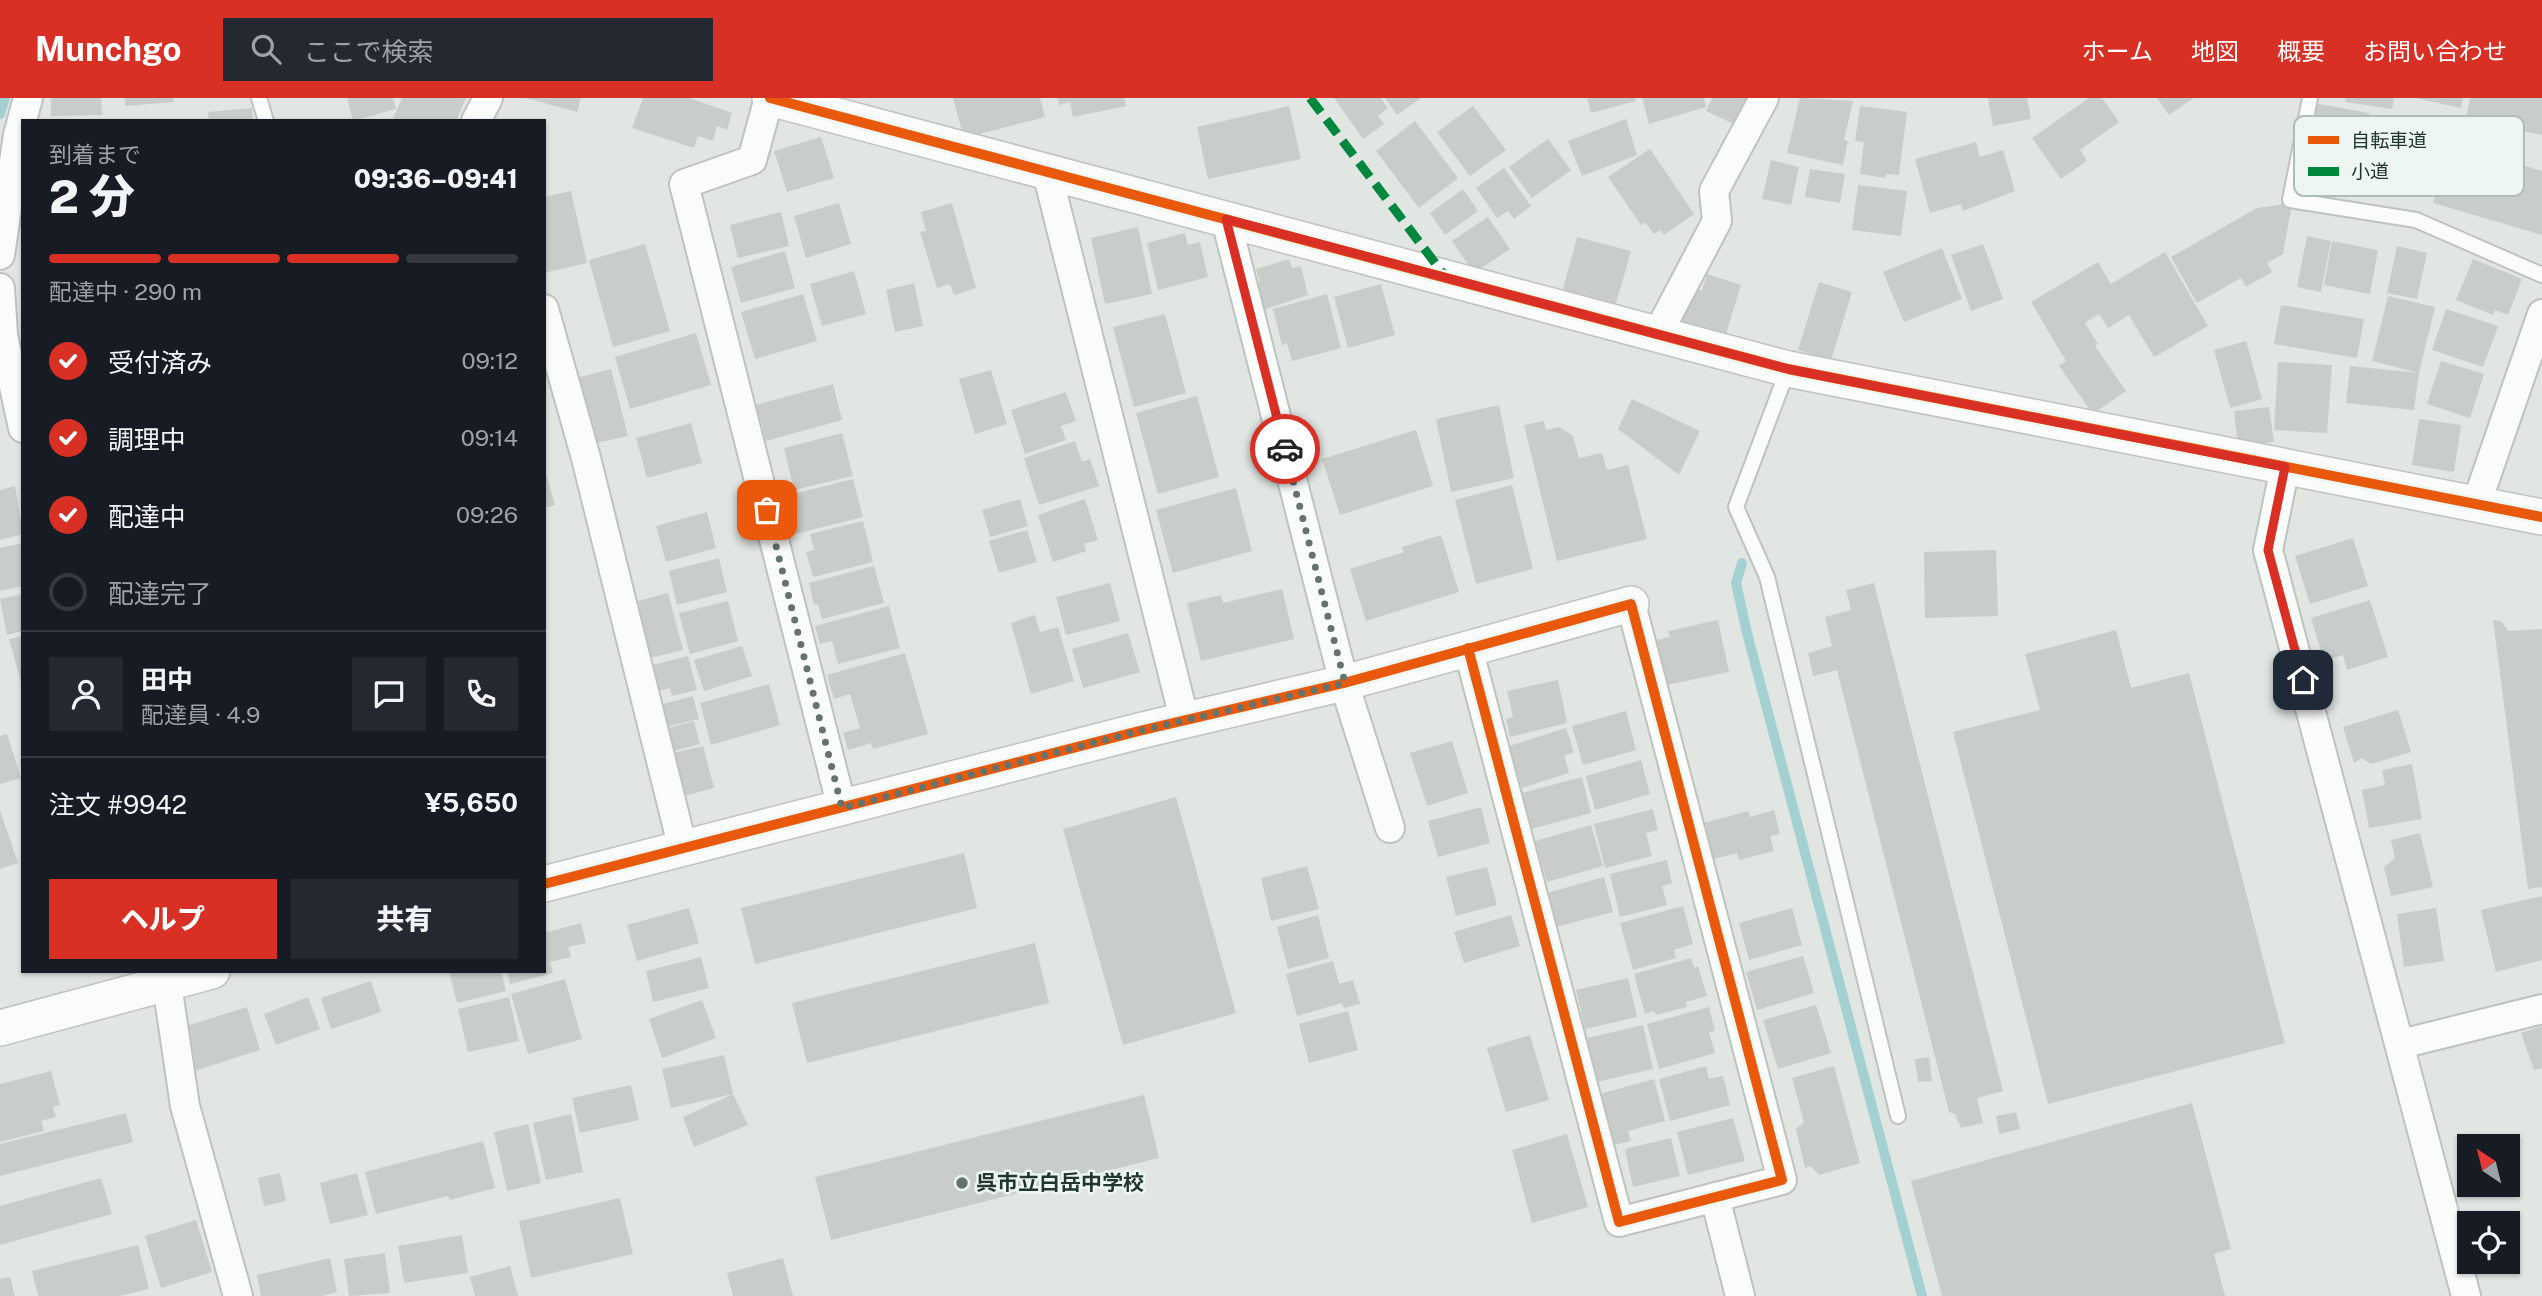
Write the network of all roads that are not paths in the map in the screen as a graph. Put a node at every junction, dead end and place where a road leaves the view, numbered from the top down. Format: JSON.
{"nodes":[{"id":1,"x":28,"y":98,"type":"edge"},
{"id":2,"x":259,"y":98,"type":"edge"},
{"id":3,"x":770,"y":98,"type":"edge"},
{"id":4,"x":1763,"y":98,"type":"edge"},
{"id":5,"x":2310,"y":98,"type":"edge"},
{"id":6,"x":2306,"y":116,"type":"edge"},
{"id":7,"x":22,"y":119,"type":"edge"},
{"id":8,"x":265,"y":119,"type":"edge"},
{"id":9,"x":21,"y":124,"type":"edge"},
{"id":10,"x":1046,"y":172,"type":"junction"},
{"id":11,"x":2294,"y":180,"type":"edge"},
{"id":12,"x":9,"y":213,"type":"edge"},
{"id":13,"x":1226,"y":219,"type":"junction"},
{"id":14,"x":0,"y":255,"type":"edge"},
{"id":15,"x":2542,"y":275,"type":"edge"},
{"id":16,"x":0,"y":288,"type":"edge"},
{"id":17,"x":2542,"y":314,"type":"edge"},
{"id":18,"x":546,"y":316,"type":"edge"},
{"id":19,"x":1,"y":335,"type":"edge"},
{"id":20,"x":1657,"y":335,"type":"junction"},
{"id":21,"x":1788,"y":369,"type":"junction"},
{"id":22,"x":21,"y":420,"type":"edge"},
{"id":23,"x":2285,"y":467,"type":"junction"},
{"id":24,"x":2476,"y":505,"type":"junction"},
{"id":25,"x":2542,"y":517,"type":"edge"},
{"id":26,"x":1631,"y":604,"type":"joint"},
{"id":27,"x":1468,"y":648,"type":"junction"},
{"id":28,"x":1345,"y":683,"type":"junction"},
{"id":29,"x":1185,"y":722,"type":"junction"},
{"id":30,"x":842,"y":808,"type":"junction"},
{"id":31,"x":1390,"y":828,"type":"dead end"},
{"id":32,"x":683,"y":849,"type":"junction"},
{"id":33,"x":546,"y":883,"type":"edge"},
{"id":34,"x":197,"y":973,"type":"edge"},
{"id":35,"x":167,"y":977,"type":"edge"},
{"id":36,"x":2542,"y":1009,"type":"edge"},
{"id":37,"x":0,"y":1028,"type":"edge"},
{"id":38,"x":2401,"y":1044,"type":"junction"},
{"id":39,"x":1898,"y":1116,"type":"dead end"},
{"id":40,"x":1715,"y":1197,"type":"junction"},
{"id":41,"x":238,"y":1296,"type":"edge"},
{"id":42,"x":1740,"y":1296,"type":"edge"},
{"id":43,"x":2466,"y":1296,"type":"edge"}],
"edges":[{"from":1,"to":7,"type":"street"},
{"from":2,"to":8,"type":"lane"},
{"from":3,"to":10,"type":"street"},
{"from":3,"to":30,"type":"street"},
{"from":4,"to":20,"type":"street"},
{"from":5,"to":6,"type":"lane"},
{"from":9,"to":12,"type":"street"},
{"from":10,"to":13,"type":"street"},
{"from":10,"to":29,"type":"street"},
{"from":11,"to":15,"type":"lane"},
{"from":12,"to":14,"type":"street"},
{"from":13,"to":20,"type":"street"},
{"from":13,"to":28,"type":"street"},
{"from":16,"to":19,"type":"street"},
{"from":17,"to":24,"type":"street"},
{"from":18,"to":32,"type":"street"},
{"from":19,"to":22,"type":"street"},
{"from":20,"to":21,"type":"street"},
{"from":21,"to":23,"type":"street"},
{"from":21,"to":39,"type":"lane"},
{"from":23,"to":24,"type":"street"},
{"from":23,"to":38,"type":"street"},
{"from":24,"to":25,"type":"street"},
{"from":26,"to":27,"type":"street"},
{"from":26,"to":40,"type":"street"},
{"from":27,"to":28,"type":"street"},
{"from":27,"to":40,"type":"street"},
{"from":28,"to":29,"type":"street"},
{"from":28,"to":31,"type":"street"},
{"from":29,"to":30,"type":"street"},
{"from":30,"to":32,"type":"street"},
{"from":32,"to":33,"type":"street"},
{"from":34,"to":35,"type":"street"},
{"from":35,"to":37,"type":"street"},
{"from":35,"to":41,"type":"street"},
{"from":36,"to":38,"type":"street"},
{"from":38,"to":43,"type":"street"},
{"from":40,"to":42,"type":"street"}]}
